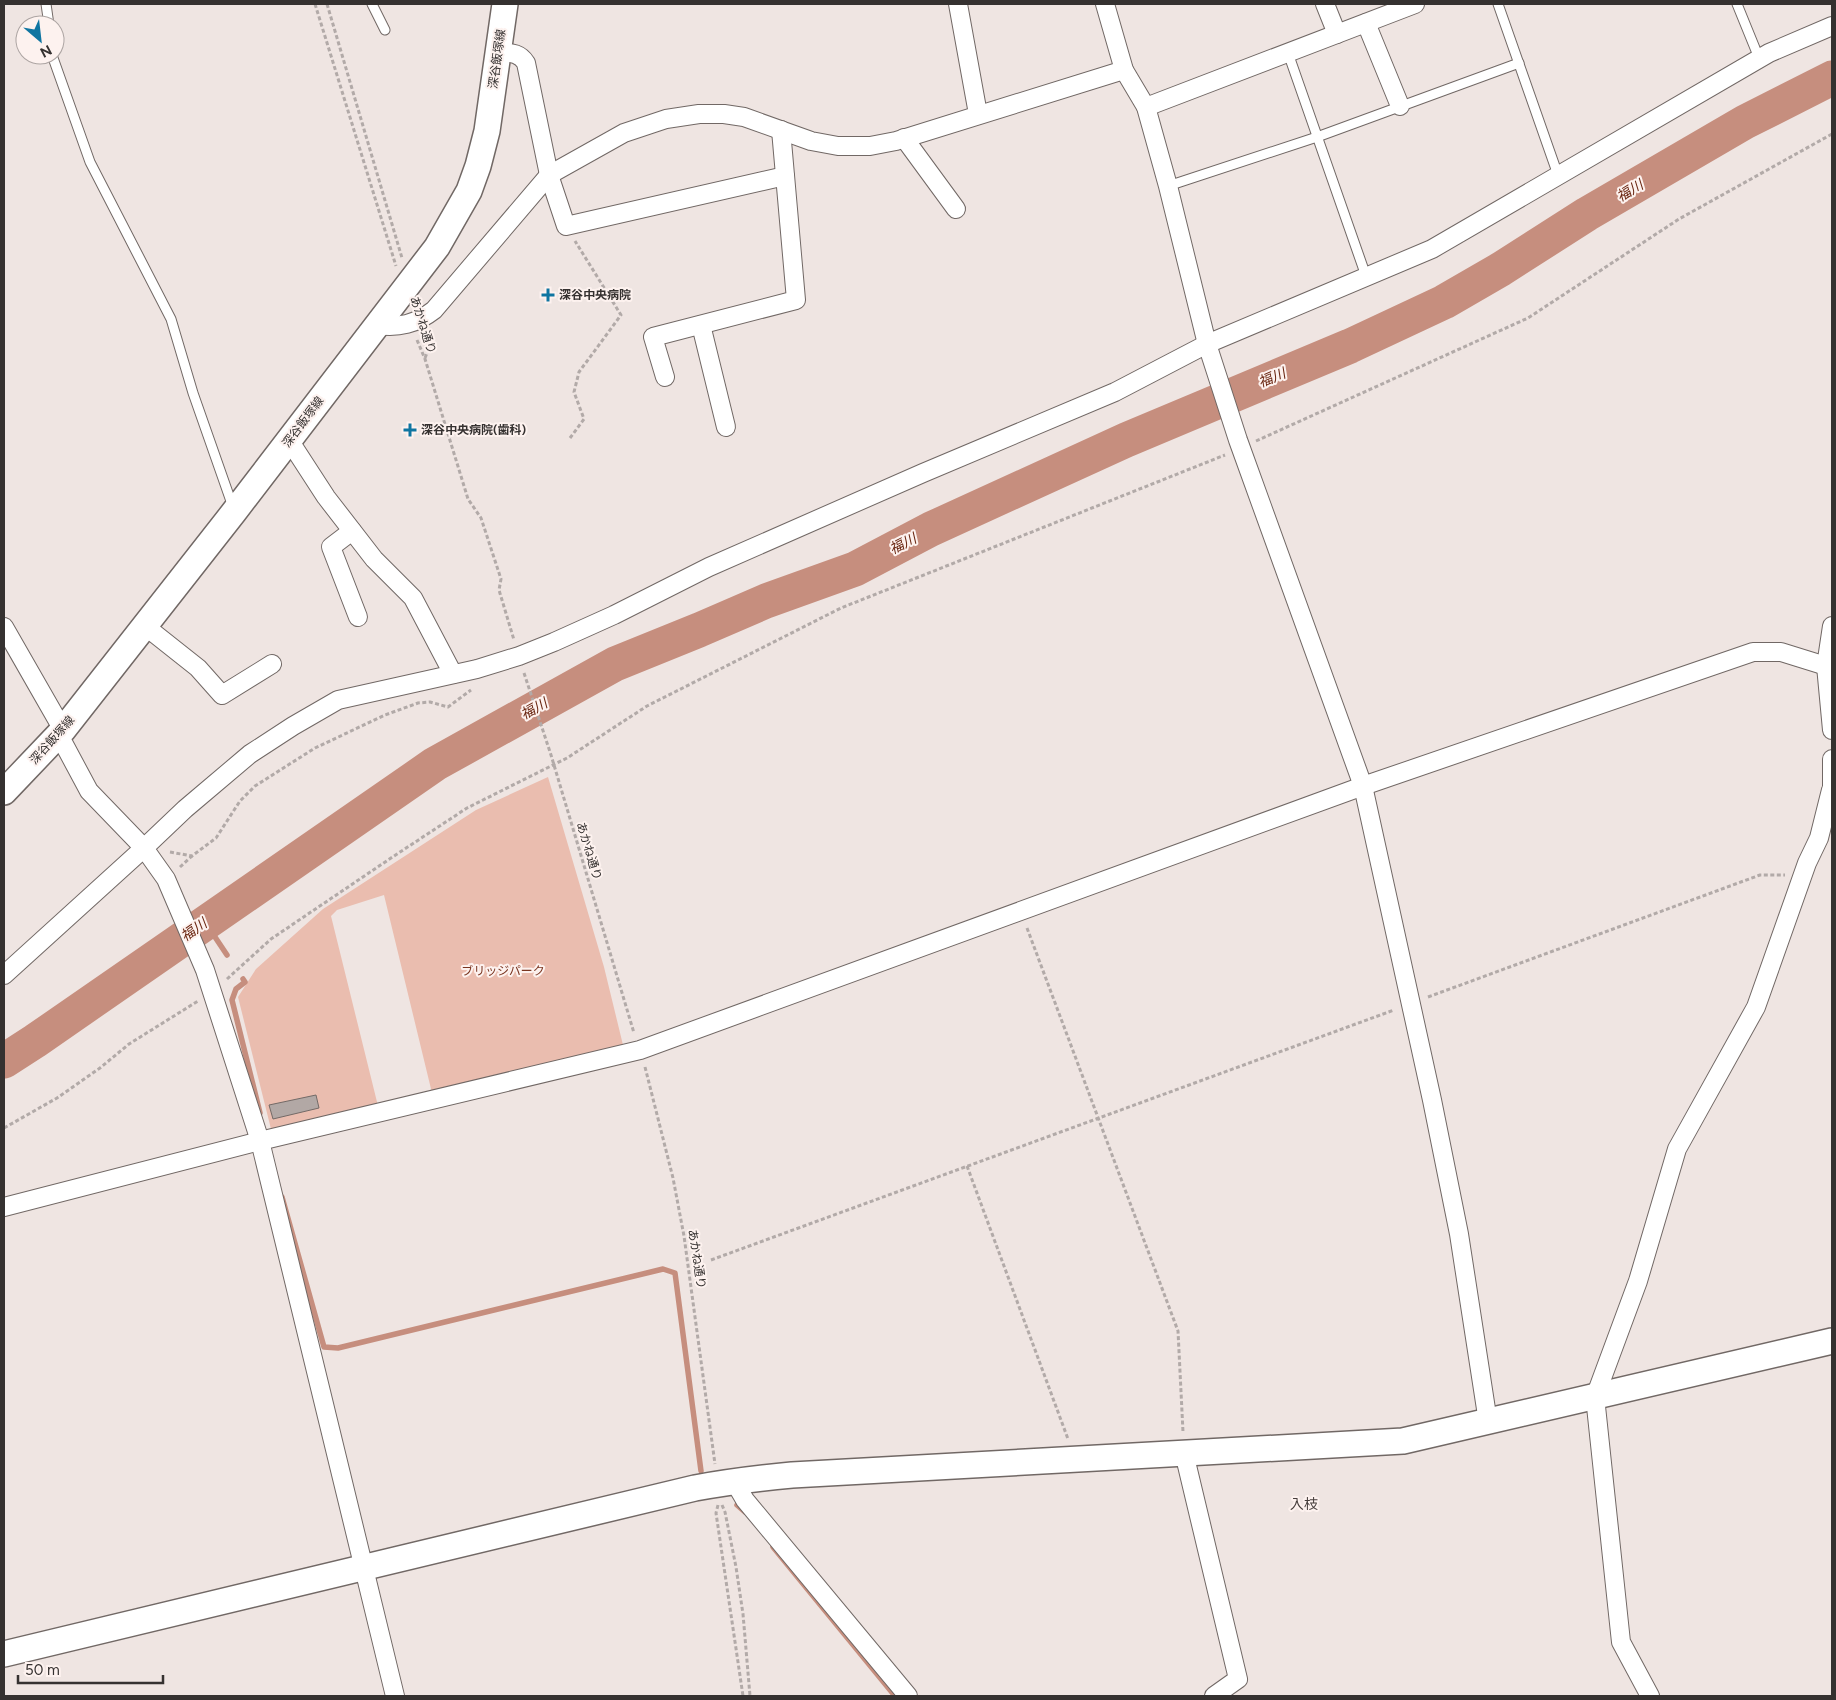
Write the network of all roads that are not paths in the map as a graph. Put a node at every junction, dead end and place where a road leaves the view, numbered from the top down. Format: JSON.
{"nodes":[{"id":1,"x":372,"y":4,"type":"edge"},
{"id":2,"x":505,"y":4,"type":"edge"},
{"id":3,"x":958,"y":4,"type":"edge"},
{"id":4,"x":1105,"y":4,"type":"edge"},
{"id":5,"x":1325,"y":4,"type":"edge"},
{"id":6,"x":1415,"y":4,"type":"edge"},
{"id":7,"x":1498,"y":4,"type":"edge"},
{"id":8,"x":1737,"y":4,"type":"edge"},
{"id":9,"x":1366,"y":23,"type":"junction"},
{"id":10,"x":1832,"y":26,"type":"edge"},
{"id":11,"x":385,"y":30,"type":"dead end"},
{"id":12,"x":1337,"y":34,"type":"junction"},
{"id":13,"x":498,"y":52,"type":"junction"},
{"id":14,"x":1288,"y":52,"type":"junction"},
{"id":15,"x":1759,"y":58,"type":"junction"},
{"id":16,"x":1519,"y":63,"type":"junction"},
{"id":17,"x":56,"y":65,"type":"edge"},
{"id":18,"x":1124,"y":70,"type":"junction"},
{"id":19,"x":1400,"y":106,"type":"junction"},
{"id":20,"x":1146,"y":107,"type":"junction"},
{"id":21,"x":978,"y":114,"type":"junction"},
{"id":22,"x":781,"y":130,"type":"junction"},
{"id":23,"x":1317,"y":136,"type":"junction"},
{"id":24,"x":904,"y":138,"type":"junction"},
{"id":25,"x":1558,"y":175,"type":"junction"},
{"id":26,"x":549,"y":176,"type":"junction"},
{"id":27,"x":785,"y":176,"type":"junction"},
{"id":28,"x":1168,"y":186,"type":"junction"},
{"id":29,"x":956,"y":209,"type":"dead end"},
{"id":30,"x":1366,"y":276,"type":"junction"},
{"id":31,"x":377,"y":325,"type":"junction"},
{"id":32,"x":701,"y":325,"type":"junction"},
{"id":33,"x":1209,"y":351,"type":"junction"},
{"id":34,"x":665,"y":377,"type":"dead end"},
{"id":35,"x":726,"y":427,"type":"dead end"},
{"id":36,"x":289,"y":440,"type":"junction"},
{"id":37,"x":234,"y":512,"type":"junction"},
{"id":38,"x":352,"y":531,"type":"junction"},
{"id":39,"x":358,"y":617,"type":"dead end"},
{"id":40,"x":145,"y":626,"type":"junction"},
{"id":41,"x":4,"y":627,"type":"edge"},
{"id":42,"x":1832,"y":627,"type":"edge"},
{"id":43,"x":272,"y":664,"type":"dead end"},
{"id":44,"x":1826,"y":666,"type":"junction"},
{"id":45,"x":453,"y":674,"type":"junction"},
{"id":46,"x":1832,"y":730,"type":"edge"},
{"id":47,"x":61,"y":732,"type":"junction"},
{"id":48,"x":1832,"y":759,"type":"edge"},
{"id":49,"x":1363,"y":786,"type":"junction"},
{"id":50,"x":4,"y":792,"type":"edge"},
{"id":51,"x":1832,"y":794,"type":"edge"},
{"id":52,"x":144,"y":848,"type":"junction"},
{"id":53,"x":4,"y":975,"type":"edge"},
{"id":54,"x":260,"y":1141,"type":"junction"},
{"id":55,"x":4,"y":1207,"type":"edge"},
{"id":56,"x":1832,"y":1341,"type":"edge"},
{"id":57,"x":1595,"y":1397,"type":"junction"},
{"id":58,"x":1488,"y":1422,"type":"junction"},
{"id":59,"x":1184,"y":1453,"type":"junction"},
{"id":60,"x":723,"y":1483,"type":"junction"},
{"id":61,"x":365,"y":1568,"type":"junction"},
{"id":62,"x":4,"y":1654,"type":"edge"},
{"id":63,"x":395,"y":1696,"type":"edge"},
{"id":64,"x":908,"y":1696,"type":"edge"},
{"id":65,"x":1214,"y":1696,"type":"edge"},
{"id":66,"x":1650,"y":1696,"type":"edge"}],
"edges":[{"from":1,"to":11,"type":"lane"},
{"from":2,"to":13,"type":"street","name":"深谷飯塚線"},
{"from":3,"to":21,"type":"street"},
{"from":4,"to":18,"type":"street"},
{"from":5,"to":12,"type":"street"},
{"from":6,"to":9,"type":"street"},
{"from":7,"to":16,"type":"lane"},
{"from":8,"to":15,"type":"lane"},
{"from":9,"to":12,"type":"street"},
{"from":9,"to":19,"type":"street"},
{"from":10,"to":15,"type":"street"},
{"from":12,"to":14,"type":"street"},
{"from":13,"to":26,"type":"street"},
{"from":13,"to":31,"type":"street","name":"深谷飯塚線"},
{"from":14,"to":20,"type":"street"},
{"from":14,"to":23,"type":"lane"},
{"from":15,"to":25,"type":"street"},
{"from":16,"to":19,"type":"lane"},
{"from":16,"to":25,"type":"lane"},
{"from":17,"to":37,"type":"lane"},
{"from":18,"to":20,"type":"street"},
{"from":18,"to":21,"type":"street"},
{"from":19,"to":23,"type":"lane"},
{"from":20,"to":28,"type":"street"},
{"from":21,"to":24,"type":"street"},
{"from":22,"to":24,"type":"street"},
{"from":22,"to":26,"type":"street"},
{"from":22,"to":27,"type":"street"},
{"from":23,"to":28,"type":"lane"},
{"from":23,"to":30,"type":"lane"},
{"from":24,"to":29,"type":"street"},
{"from":25,"to":30,"type":"street"},
{"from":26,"to":27,"type":"street"},
{"from":26,"to":31,"type":"street"},
{"from":27,"to":32,"type":"street"},
{"from":28,"to":33,"type":"street"},
{"from":30,"to":33,"type":"street"},
{"from":31,"to":36,"type":"street","name":"深谷飯塚線"},
{"from":32,"to":34,"type":"street"},
{"from":32,"to":35,"type":"street"},
{"from":33,"to":45,"type":"street"},
{"from":33,"to":49,"type":"street"},
{"from":36,"to":37,"type":"street","name":"深谷飯塚線"},
{"from":36,"to":38,"type":"street"},
{"from":37,"to":40,"type":"street","name":"深谷飯塚線"},
{"from":38,"to":39,"type":"street"},
{"from":38,"to":45,"type":"street"},
{"from":40,"to":43,"type":"street"},
{"from":40,"to":47,"type":"street","name":"深谷飯塚線"},
{"from":41,"to":47,"type":"street"},
{"from":42,"to":44,"type":"street"},
{"from":44,"to":46,"type":"street"},
{"from":44,"to":49,"type":"street"},
{"from":45,"to":52,"type":"street"},
{"from":47,"to":50,"type":"street","name":"深谷飯塚線"},
{"from":47,"to":52,"type":"street"},
{"from":48,"to":51,"type":"street"},
{"from":49,"to":54,"type":"street"},
{"from":49,"to":58,"type":"street"},
{"from":51,"to":57,"type":"street"},
{"from":52,"to":53,"type":"street"},
{"from":52,"to":54,"type":"street"},
{"from":54,"to":55,"type":"street"},
{"from":54,"to":61,"type":"street"},
{"from":56,"to":57,"type":"street"},
{"from":57,"to":58,"type":"street"},
{"from":57,"to":66,"type":"street"},
{"from":58,"to":59,"type":"street"},
{"from":59,"to":60,"type":"street"},
{"from":59,"to":65,"type":"street"},
{"from":60,"to":61,"type":"street"},
{"from":60,"to":64,"type":"street"},
{"from":61,"to":62,"type":"street"},
{"from":61,"to":63,"type":"street"}]}
